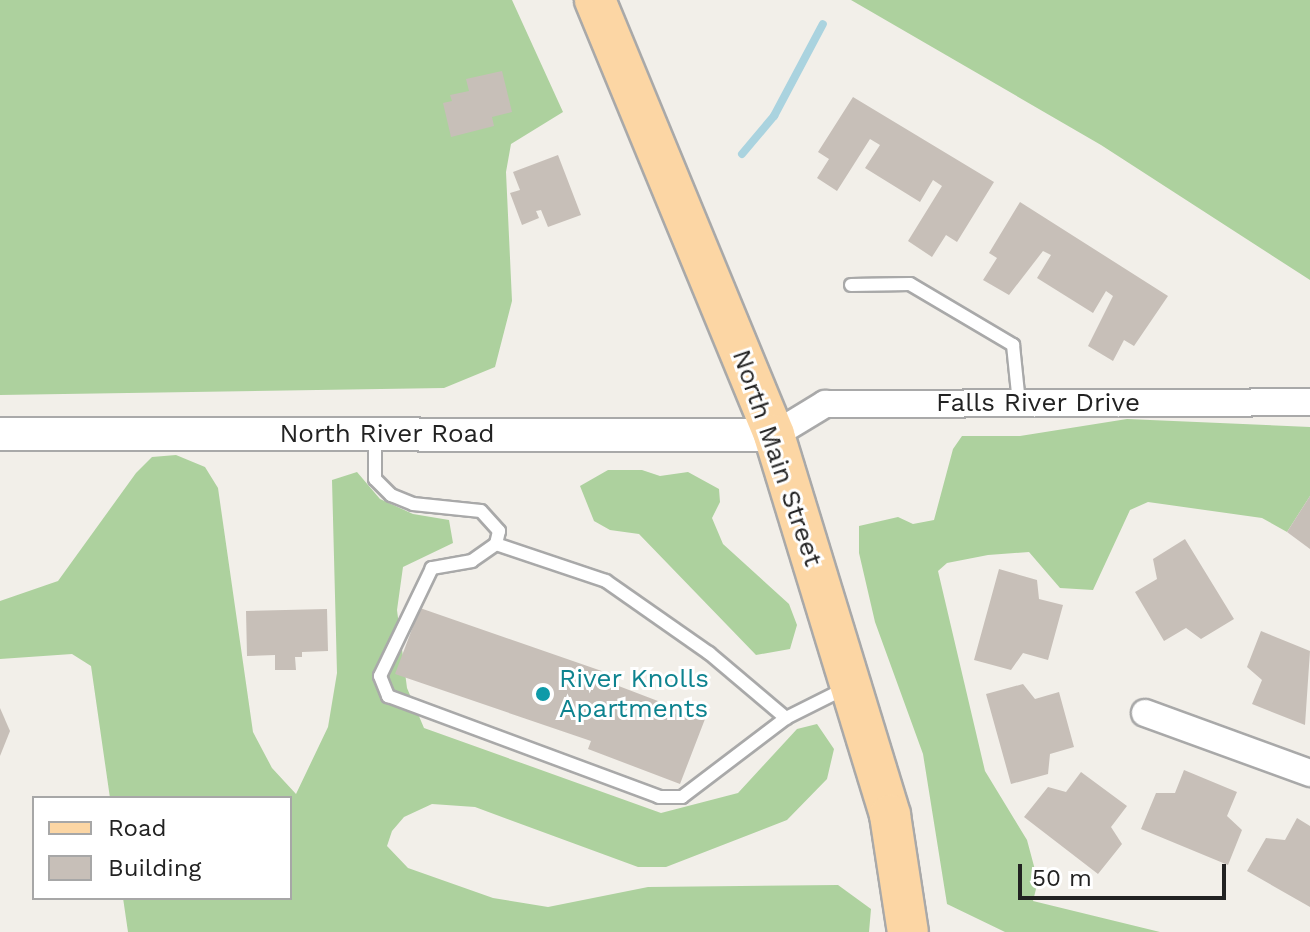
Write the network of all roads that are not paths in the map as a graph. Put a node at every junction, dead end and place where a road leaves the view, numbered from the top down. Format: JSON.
{"nodes":[{"id":1,"x":595,"y":0,"type":"edge"},
{"id":2,"x":851,"y":285,"type":"dead end"},
{"id":3,"x":1310,"y":402,"type":"edge"},
{"id":4,"x":1019,"y":403,"type":"junction"},
{"id":5,"x":0,"y":434,"type":"edge"},
{"id":6,"x":375,"y":434,"type":"junction"},
{"id":7,"x":774,"y":435,"type":"junction"},
{"id":8,"x":496,"y":544,"type":"junction"},
{"id":9,"x":853,"y":684,"type":"junction"},
{"id":10,"x":1145,"y":713,"type":"dead end"},
{"id":11,"x":786,"y":718,"type":"junction"},
{"id":12,"x":1310,"y":773,"type":"edge"},
{"id":13,"x":908,"y":932,"type":"edge"}],
"edges":[{"from":1,"to":7,"type":"main road","name":"North Main Street"},
{"from":2,"to":4,"type":"lane"},
{"from":3,"to":4,"type":"street","name":"Falls River Drive"},
{"from":4,"to":7,"type":"street","name":"Falls River Drive"},
{"from":5,"to":6,"type":"street","name":"North River Road"},
{"from":6,"to":7,"type":"street","name":"North River Road"},
{"from":6,"to":8,"type":"lane"},
{"from":7,"to":9,"type":"main road","name":"North Main Street"},
{"from":8,"to":11,"type":"lane"},
{"from":8,"to":11,"type":"lane"},
{"from":9,"to":11,"type":"lane"},
{"from":9,"to":13,"type":"main road","name":"North Main Street"},
{"from":10,"to":12,"type":"street"}]}
